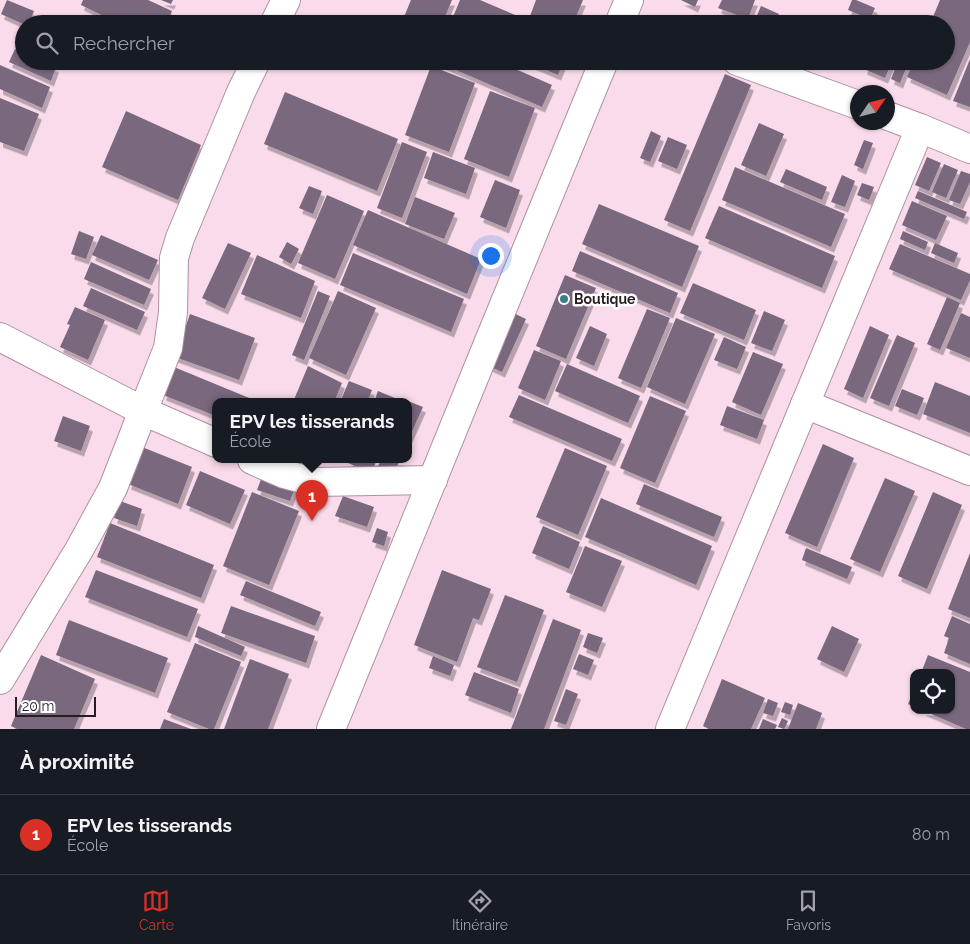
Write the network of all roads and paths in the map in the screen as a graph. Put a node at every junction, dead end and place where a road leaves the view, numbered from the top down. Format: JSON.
{"nodes":[{"id":1,"x":286,"y":0,"type":"edge"},
{"id":2,"x":278,"y":15,"type":"edge"},
{"id":3,"x":252,"y":70,"type":"edge"},
{"id":4,"x":600,"y":70,"type":"edge"},
{"id":5,"x":761,"y":70,"type":"edge"},
{"id":6,"x":850,"y":102,"type":"edge"},
{"id":7,"x":895,"y":119,"type":"edge"},
{"id":8,"x":920,"y":128,"type":"junction"},
{"id":9,"x":970,"y":148,"type":"edge"},
{"id":10,"x":0,"y":338,"type":"edge"},
{"id":11,"x":805,"y":404,"type":"junction"},
{"id":12,"x":143,"y":411,"type":"junction"},
{"id":13,"x":212,"y":441,"type":"edge"},
{"id":14,"x":259,"y":463,"type":"edge"},
{"id":15,"x":970,"y":471,"type":"edge"},
{"id":16,"x":432,"y":480,"type":"junction"},
{"id":17,"x":0,"y":680,"type":"edge"},
{"id":18,"x":332,"y":729,"type":"edge"},
{"id":19,"x":670,"y":729,"type":"edge"}],
"edges":[{"from":1,"to":2,"type":"street"},
{"from":3,"to":12,"type":"street"},
{"from":4,"to":16,"type":"street"},
{"from":5,"to":6,"type":"street"},
{"from":7,"to":8,"type":"street"},
{"from":8,"to":9,"type":"street"},
{"from":8,"to":11,"type":"street"},
{"from":10,"to":12,"type":"street"},
{"from":11,"to":15,"type":"street"},
{"from":11,"to":19,"type":"street"},
{"from":12,"to":13,"type":"street"},
{"from":12,"to":17,"type":"street"},
{"from":14,"to":16,"type":"street"},
{"from":16,"to":18,"type":"street"}]}
